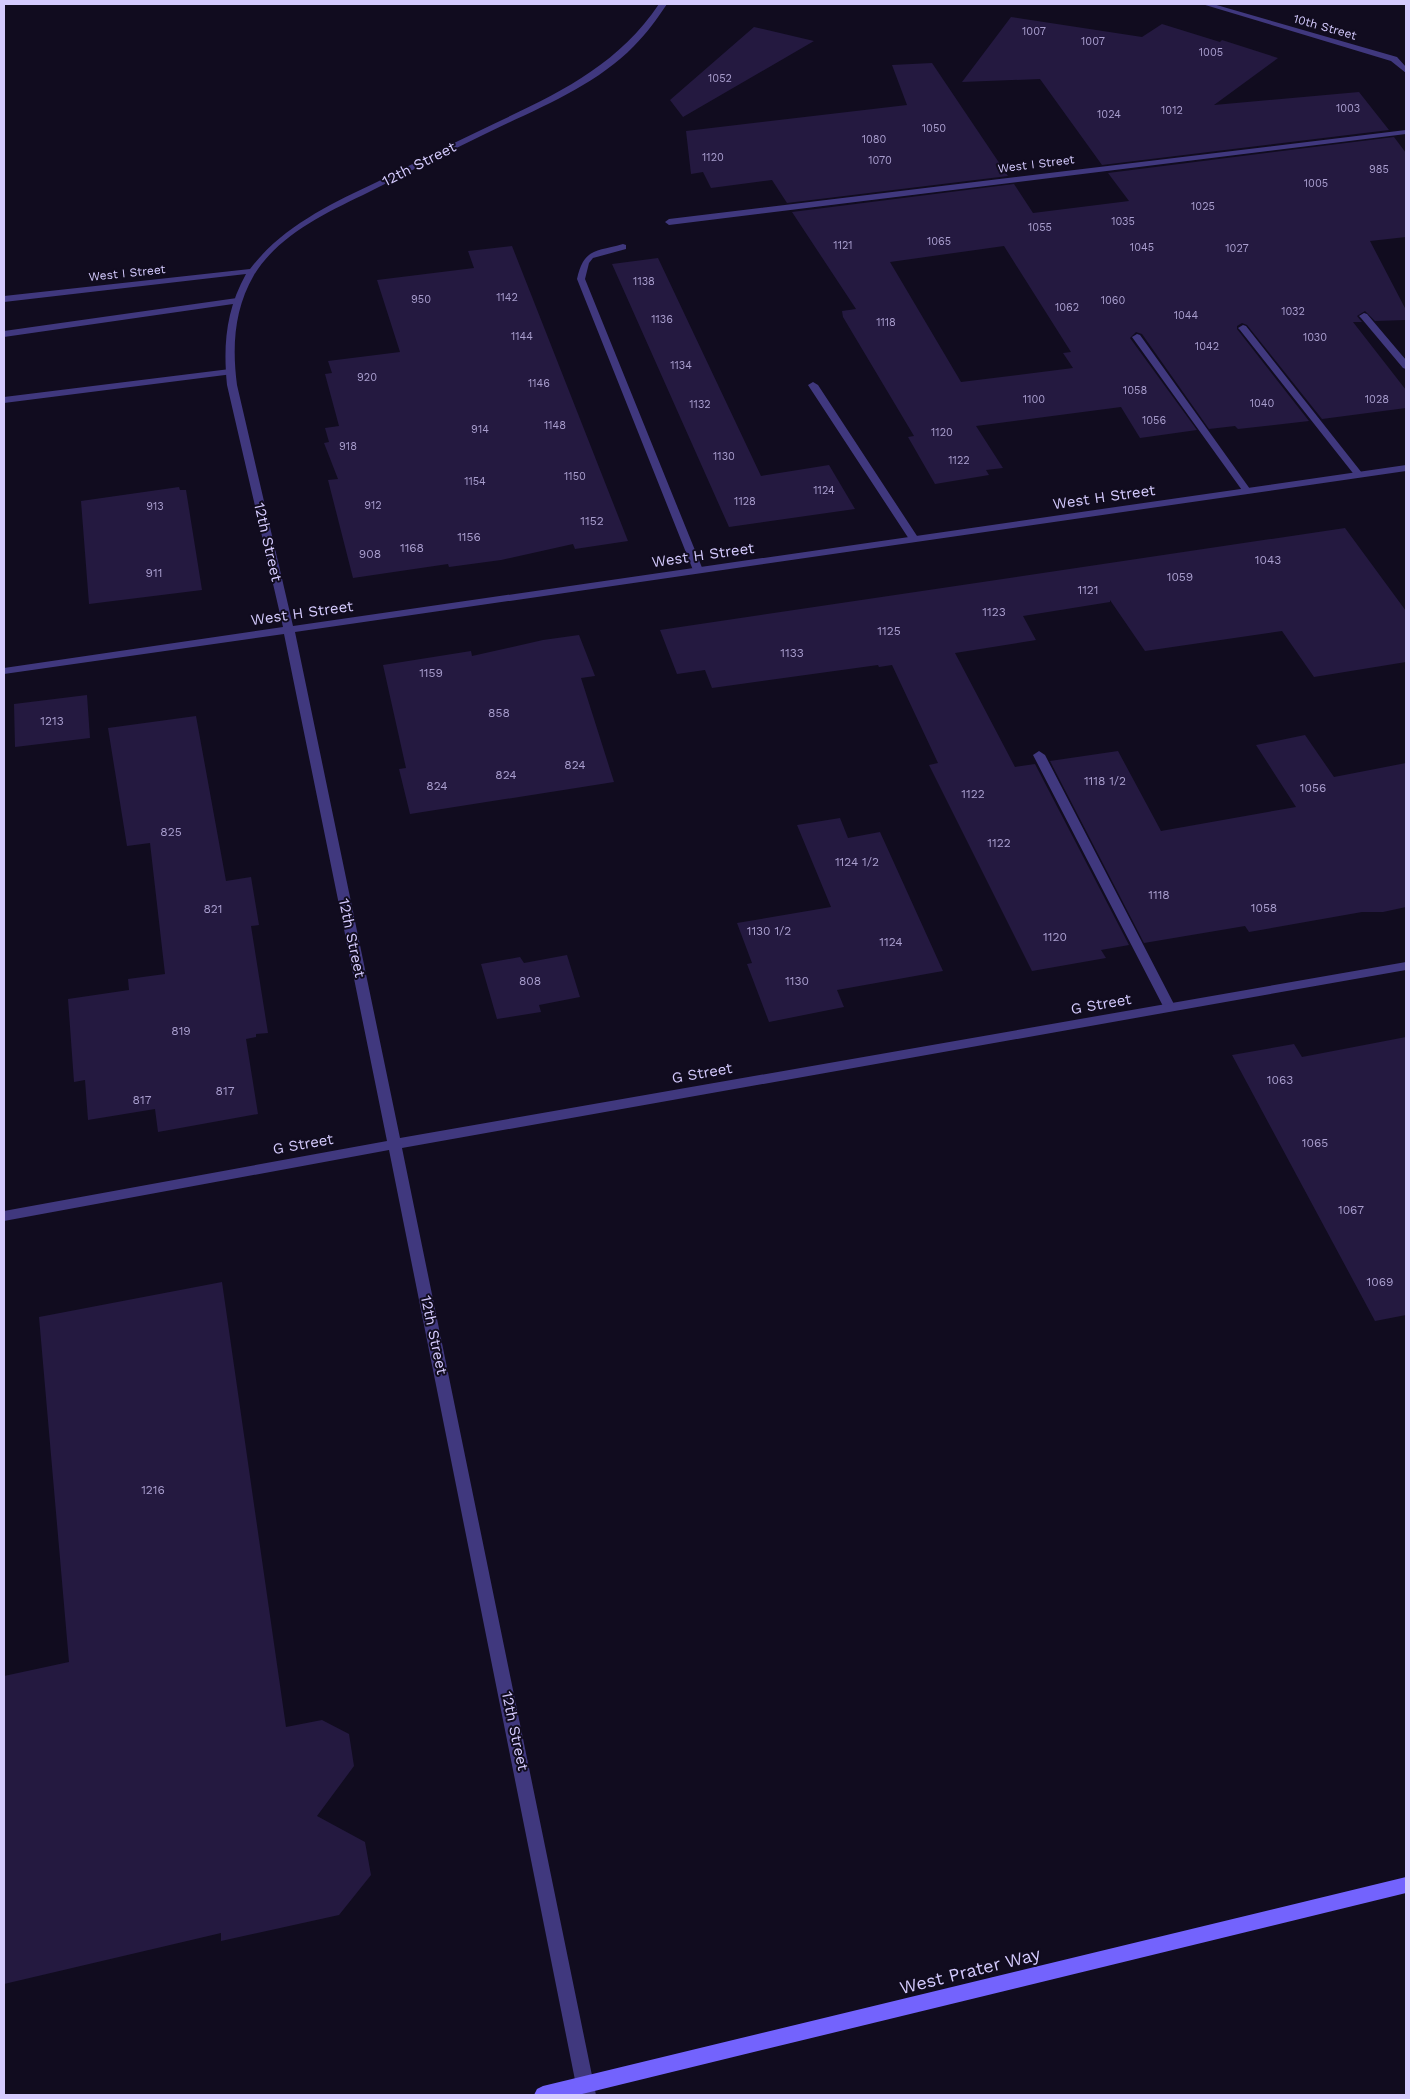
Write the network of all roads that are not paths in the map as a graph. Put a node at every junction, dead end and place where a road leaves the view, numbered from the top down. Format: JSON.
{"nodes":[{"id":1,"x":663,"y":4,"type":"edge"},
{"id":2,"x":1206,"y":4,"type":"edge"},
{"id":3,"x":1406,"y":71,"type":"edge"},
{"id":4,"x":1406,"y":132,"type":"edge"},
{"id":5,"x":669,"y":222,"type":"dead end"},
{"id":6,"x":622,"y":246,"type":"dead end"},
{"id":7,"x":252,"y":271,"type":"junction"},
{"id":8,"x":4,"y":300,"type":"edge"},
{"id":9,"x":237,"y":301,"type":"junction"},
{"id":10,"x":1364,"y":316,"type":"dead end"},
{"id":11,"x":1243,"y":328,"type":"dead end"},
{"id":12,"x":4,"y":334,"type":"edge"},
{"id":13,"x":1137,"y":337,"type":"dead end"},
{"id":14,"x":1406,"y":366,"type":"edge"},
{"id":15,"x":230,"y":372,"type":"junction"},
{"id":16,"x":813,"y":385,"type":"dead end"},
{"id":17,"x":4,"y":400,"type":"edge"},
{"id":18,"x":1406,"y":468,"type":"edge"},
{"id":19,"x":1359,"y":475,"type":"junction"},
{"id":20,"x":1247,"y":491,"type":"junction"},
{"id":21,"x":914,"y":539,"type":"junction"},
{"id":22,"x":698,"y":570,"type":"junction"},
{"id":23,"x":289,"y":631,"type":"junction"},
{"id":24,"x":4,"y":671,"type":"edge"},
{"id":25,"x":1039,"y":755,"type":"dead end"},
{"id":26,"x":1406,"y":966,"type":"edge"},
{"id":27,"x":1170,"y":1008,"type":"junction"},
{"id":28,"x":395,"y":1144,"type":"junction"},
{"id":29,"x":4,"y":1216,"type":"edge"},
{"id":30,"x":1406,"y":1885,"type":"edge"},
{"id":31,"x":587,"y":2090,"type":"edge"},
{"id":32,"x":543,"y":2095,"type":"edge"}],
"edges":[{"from":1,"to":7,"type":"street","name":"12th Street"},
{"from":2,"to":3,"type":"street","name":"10th Street"},
{"from":4,"to":5,"type":"street","name":"West I Street"},
{"from":6,"to":22,"type":"street"},
{"from":7,"to":8,"type":"street","name":"West I Street"},
{"from":7,"to":9,"type":"street","name":"12th Street"},
{"from":9,"to":12,"type":"street"},
{"from":9,"to":15,"type":"street","name":"12th Street"},
{"from":10,"to":14,"type":"street"},
{"from":11,"to":19,"type":"street"},
{"from":13,"to":20,"type":"street"},
{"from":15,"to":17,"type":"street"},
{"from":15,"to":23,"type":"street","name":"12th Street"},
{"from":16,"to":21,"type":"street"},
{"from":18,"to":19,"type":"street","name":"West H Street"},
{"from":19,"to":20,"type":"street","name":"West H Street"},
{"from":20,"to":21,"type":"street","name":"West H Street"},
{"from":21,"to":22,"type":"street","name":"West H Street"},
{"from":22,"to":23,"type":"street","name":"West H Street"},
{"from":23,"to":24,"type":"street","name":"West H Street"},
{"from":23,"to":28,"type":"street","name":"12th Street"},
{"from":25,"to":27,"type":"street"},
{"from":26,"to":27,"type":"street","name":"G Street"},
{"from":27,"to":28,"type":"street","name":"G Street"},
{"from":28,"to":29,"type":"street","name":"G Street"},
{"from":28,"to":31,"type":"street","name":"12th Street"},
{"from":30,"to":31,"type":"main road","name":"West Prater Way"},
{"from":31,"to":32,"type":"main road","name":"West Prater Way"}]}
